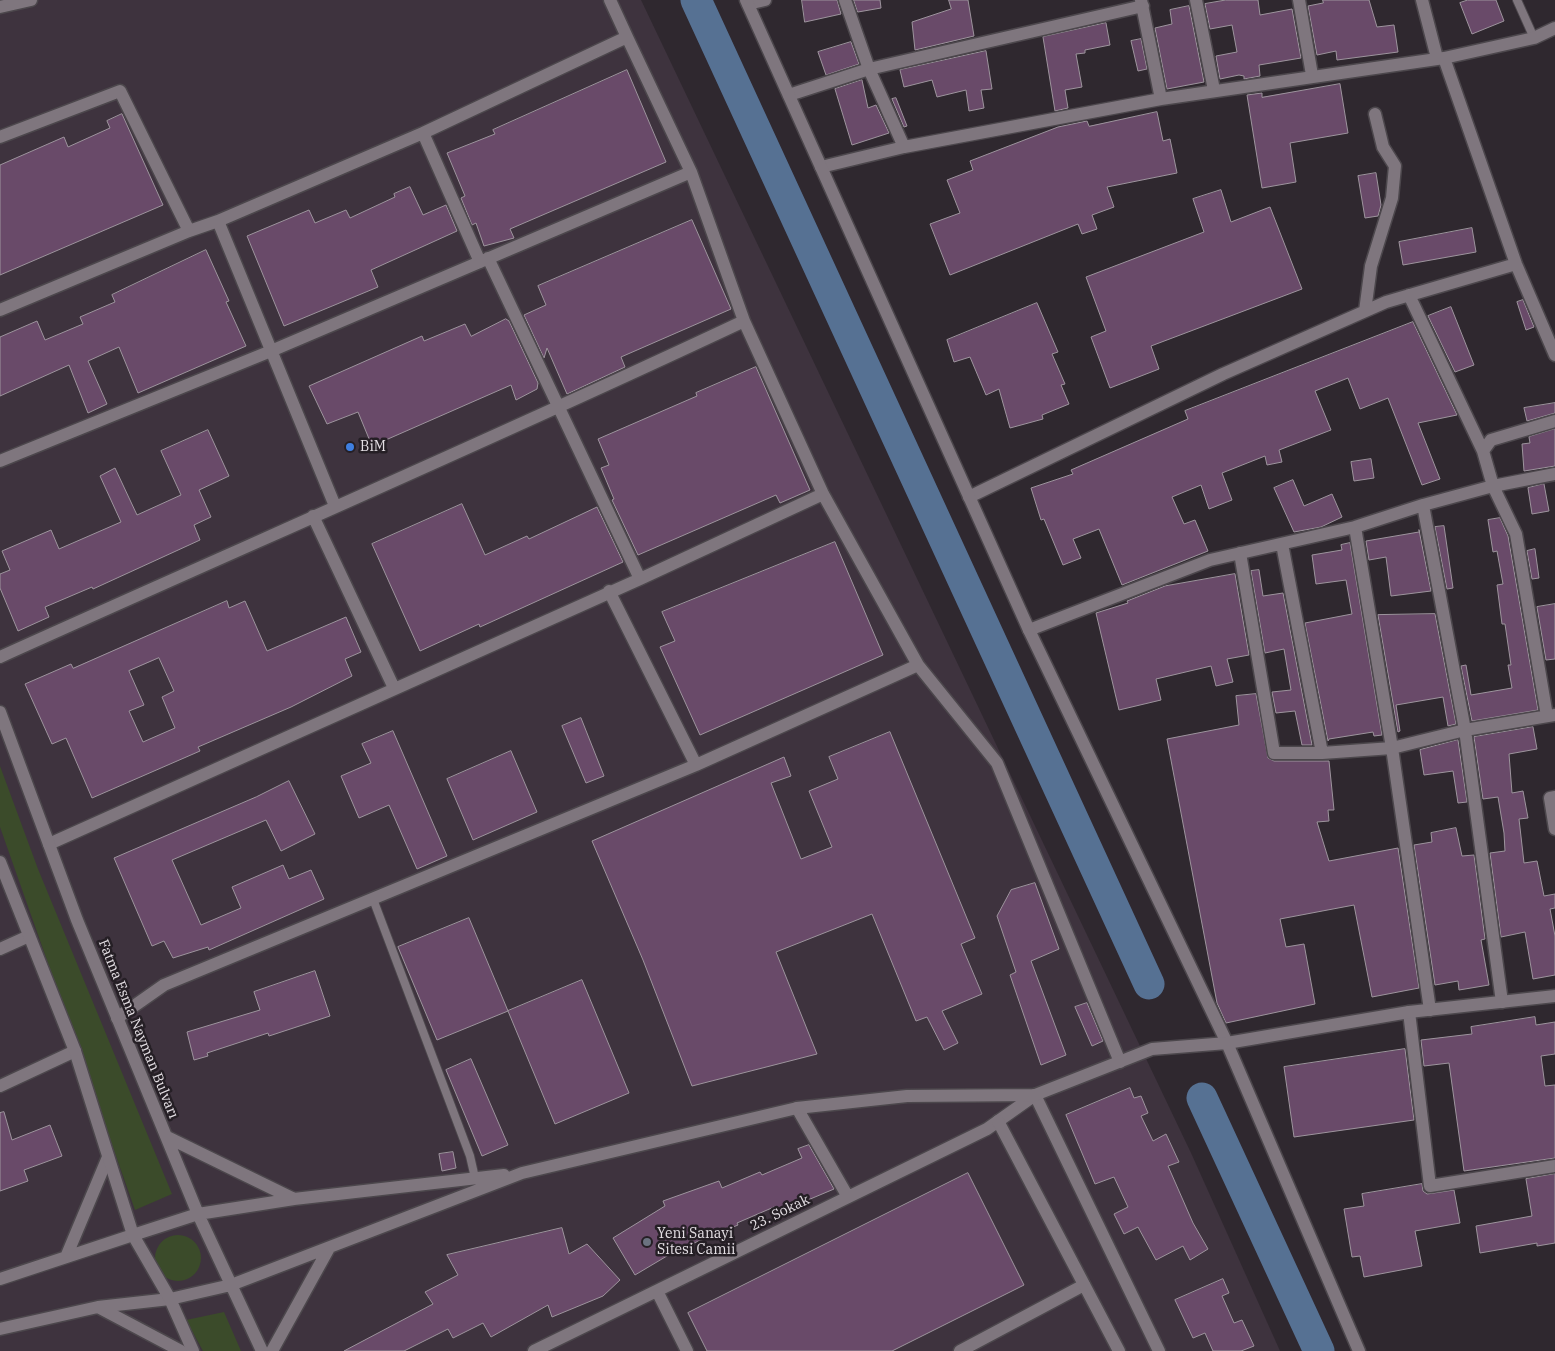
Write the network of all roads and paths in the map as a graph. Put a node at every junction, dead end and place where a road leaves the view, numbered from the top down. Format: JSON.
{"nodes":[{"id":1,"x":31,"y":0,"type":"edge"},
{"id":2,"x":610,"y":0,"type":"edge"},
{"id":3,"x":765,"y":0,"type":"edge"},
{"id":4,"x":845,"y":0,"type":"edge"},
{"id":5,"x":1196,"y":0,"type":"edge"},
{"id":6,"x":1299,"y":0,"type":"edge"},
{"id":7,"x":1422,"y":0,"type":"edge"},
{"id":8,"x":1517,"y":0,"type":"edge"},
{"id":9,"x":747,"y":2,"type":"edge"},
{"id":10,"x":1142,"y":3,"type":"edge"},
{"id":11,"x":0,"y":7,"type":"edge"},
{"id":12,"x":1555,"y":28,"type":"edge"},
{"id":13,"x":626,"y":37,"type":"junction"},
{"id":14,"x":1534,"y":38,"type":"junction"},
{"id":15,"x":1441,"y":58,"type":"junction"},
{"id":16,"x":868,"y":69,"type":"junction"},
{"id":17,"x":1312,"y":75,"type":"junction"},
{"id":18,"x":1214,"y":90,"type":"junction"},
{"id":19,"x":789,"y":96,"type":"junction"},
{"id":20,"x":1161,"y":99,"type":"junction"},
{"id":21,"x":1375,"y":114,"type":"dead end"},
{"id":22,"x":423,"y":133,"type":"junction"},
{"id":23,"x":0,"y":136,"type":"edge"},
{"id":24,"x":904,"y":147,"type":"junction"},
{"id":25,"x":821,"y":167,"type":"junction"},
{"id":26,"x":691,"y":172,"type":"junction"},
{"id":27,"x":218,"y":221,"type":"junction"},
{"id":28,"x":189,"y":231,"type":"junction"},
{"id":29,"x":484,"y":260,"type":"junction"},
{"id":30,"x":1516,"y":264,"type":"junction"},
{"id":31,"x":1409,"y":295,"type":"junction"},
{"id":32,"x":0,"y":310,"type":"edge"},
{"id":33,"x":1365,"y":311,"type":"junction"},
{"id":34,"x":744,"y":321,"type":"junction"},
{"id":35,"x":271,"y":351,"type":"junction"},
{"id":36,"x":1555,"y":354,"type":"edge"},
{"id":37,"x":559,"y":408,"type":"junction"},
{"id":38,"x":1555,"y":421,"type":"edge"},
{"id":39,"x":1483,"y":451,"type":"junction"},
{"id":40,"x":0,"y":462,"type":"edge"},
{"id":41,"x":1555,"y":474,"type":"edge"},
{"id":42,"x":1493,"y":486,"type":"junction"},
{"id":43,"x":823,"y":494,"type":"junction"},
{"id":44,"x":969,"y":497,"type":"junction"},
{"id":45,"x":1423,"y":505,"type":"junction"},
{"id":46,"x":335,"y":506,"type":"junction"},
{"id":47,"x":313,"y":516,"type":"junction"},
{"id":48,"x":1355,"y":527,"type":"junction"},
{"id":49,"x":1282,"y":544,"type":"junction"},
{"id":50,"x":1240,"y":553,"type":"junction"},
{"id":51,"x":640,"y":579,"type":"junction"},
{"id":52,"x":609,"y":591,"type":"junction"},
{"id":53,"x":1029,"y":630,"type":"junction"},
{"id":54,"x":0,"y":658,"type":"edge"},
{"id":55,"x":918,"y":664,"type":"junction"},
{"id":56,"x":394,"y":688,"type":"junction"},
{"id":57,"x":0,"y":712,"type":"edge"},
{"id":58,"x":1551,"y":715,"type":"edge"},
{"id":59,"x":1465,"y":730,"type":"junction"},
{"id":60,"x":1392,"y":748,"type":"junction"},
{"id":61,"x":1322,"y":753,"type":"junction"},
{"id":62,"x":696,"y":765,"type":"junction"},
{"id":63,"x":1555,"y":797,"type":"edge"},
{"id":64,"x":1555,"y":829,"type":"edge"},
{"id":65,"x":49,"y":844,"type":"junction"},
{"id":66,"x":0,"y":862,"type":"edge"},
{"id":67,"x":373,"y":899,"type":"junction"},
{"id":68,"x":29,"y":936,"type":"junction"},
{"id":69,"x":0,"y":948,"type":"edge"},
{"id":70,"x":1555,"y":996,"type":"edge"},
{"id":71,"x":1502,"y":1002,"type":"junction"},
{"id":72,"x":1430,"y":1010,"type":"junction"},
{"id":73,"x":1409,"y":1012,"type":"junction"},
{"id":74,"x":117,"y":1018,"type":"junction"},
{"id":75,"x":1227,"y":1043,"type":"junction"},
{"id":76,"x":75,"y":1052,"type":"junction"},
{"id":77,"x":1120,"y":1062,"type":"junction"},
{"id":78,"x":0,"y":1086,"type":"edge"},
{"id":79,"x":1035,"y":1095,"type":"junction"},
{"id":80,"x":796,"y":1108,"type":"junction"},
{"id":81,"x":998,"y":1122,"type":"junction"},
{"id":82,"x":167,"y":1137,"type":"junction"},
{"id":83,"x":108,"y":1157,"type":"junction"},
{"id":84,"x":1555,"y":1166,"type":"edge"},
{"id":85,"x":522,"y":1174,"type":"junction"},
{"id":86,"x":474,"y":1178,"type":"junction"},
{"id":87,"x":848,"y":1197,"type":"junction"},
{"id":88,"x":294,"y":1199,"type":"junction"},
{"id":89,"x":198,"y":1214,"type":"junction"},
{"id":90,"x":133,"y":1235,"type":"junction"},
{"id":91,"x":329,"y":1248,"type":"junction"},
{"id":92,"x":66,"y":1257,"type":"junction"},
{"id":93,"x":0,"y":1279,"type":"edge"},
{"id":94,"x":232,"y":1285,"type":"junction"},
{"id":95,"x":1084,"y":1285,"type":"junction"},
{"id":96,"x":657,"y":1290,"type":"junction"},
{"id":97,"x":170,"y":1299,"type":"junction"},
{"id":98,"x":98,"y":1307,"type":"junction"},
{"id":99,"x":0,"y":1329,"type":"edge"},
{"id":100,"x":181,"y":1351,"type":"edge"},
{"id":101,"x":193,"y":1351,"type":"edge"},
{"id":102,"x":262,"y":1351,"type":"edge"},
{"id":103,"x":272,"y":1351,"type":"edge"},
{"id":104,"x":534,"y":1351,"type":"edge"},
{"id":105,"x":687,"y":1351,"type":"edge"},
{"id":106,"x":960,"y":1351,"type":"edge"},
{"id":107,"x":1119,"y":1351,"type":"edge"},
{"id":108,"x":1159,"y":1351,"type":"edge"},
{"id":109,"x":1359,"y":1351,"type":"edge"}],
"edges":[{"from":1,"to":11,"type":"street"},
{"from":2,"to":13,"type":"street"},
{"from":3,"to":9,"type":"street"},
{"from":4,"to":16,"type":"street"},
{"from":5,"to":18,"type":"street"},
{"from":6,"to":17,"type":"street"},
{"from":7,"to":15,"type":"street"},
{"from":8,"to":14,"type":"lane"},
{"from":9,"to":19,"type":"street"},
{"from":10,"to":16,"type":"street"},
{"from":10,"to":20,"type":"street"},
{"from":12,"to":14,"type":"street"},
{"from":13,"to":22,"type":"street"},
{"from":13,"to":26,"type":"street"},
{"from":14,"to":15,"type":"street"},
{"from":15,"to":17,"type":"street"},
{"from":15,"to":30,"type":"street"},
{"from":16,"to":19,"type":"street"},
{"from":16,"to":24,"type":"street"},
{"from":17,"to":18,"type":"street"},
{"from":18,"to":20,"type":"street"},
{"from":19,"to":25,"type":"street"},
{"from":20,"to":24,"type":"street"},
{"from":21,"to":33,"type":"street"},
{"from":22,"to":27,"type":"street"},
{"from":22,"to":29,"type":"street"},
{"from":23,"to":28,"type":"street"},
{"from":24,"to":25,"type":"street"},
{"from":25,"to":44,"type":"street"},
{"from":26,"to":29,"type":"street"},
{"from":26,"to":34,"type":"street"},
{"from":27,"to":28,"type":"street"},
{"from":27,"to":35,"type":"street"},
{"from":28,"to":32,"type":"street"},
{"from":29,"to":35,"type":"street"},
{"from":29,"to":37,"type":"street"},
{"from":30,"to":31,"type":"street"},
{"from":30,"to":36,"type":"street"},
{"from":31,"to":33,"type":"street"},
{"from":31,"to":39,"type":"street"},
{"from":33,"to":44,"type":"street"},
{"from":34,"to":37,"type":"street"},
{"from":34,"to":43,"type":"street"},
{"from":35,"to":40,"type":"street"},
{"from":35,"to":46,"type":"street"},
{"from":37,"to":46,"type":"street"},
{"from":37,"to":51,"type":"street"},
{"from":38,"to":39,"type":"street"},
{"from":39,"to":42,"type":"street"},
{"from":41,"to":42,"type":"street"},
{"from":42,"to":45,"type":"street"},
{"from":42,"to":58,"type":"street"},
{"from":43,"to":51,"type":"street"},
{"from":43,"to":55,"type":"street"},
{"from":44,"to":53,"type":"street"},
{"from":45,"to":48,"type":"street"},
{"from":45,"to":59,"type":"street"},
{"from":46,"to":47,"type":"street"},
{"from":47,"to":54,"type":"street"},
{"from":47,"to":56,"type":"street"},
{"from":48,"to":49,"type":"street"},
{"from":48,"to":60,"type":"street"},
{"from":49,"to":50,"type":"street"},
{"from":49,"to":61,"type":"street"},
{"from":50,"to":53,"type":"street"},
{"from":50,"to":61,"type":"street"},
{"from":51,"to":52,"type":"street"},
{"from":52,"to":56,"type":"street"},
{"from":52,"to":62,"type":"street"},
{"from":53,"to":75,"type":"street"},
{"from":55,"to":62,"type":"street"},
{"from":55,"to":77,"type":"street"},
{"from":56,"to":65,"type":"street"},
{"from":57,"to":65,"type":"street","name":"Fatma Esma Nayman Bulvarı"},
{"from":58,"to":59,"type":"street"},
{"from":59,"to":60,"type":"street"},
{"from":59,"to":71,"type":"street"},
{"from":60,"to":61,"type":"street"},
{"from":60,"to":72,"type":"street"},
{"from":62,"to":67,"type":"street"},
{"from":63,"to":64,"type":"street"},
{"from":65,"to":74,"type":"street","name":"Fatma Esma Nayman Bulvarı"},
{"from":66,"to":68,"type":"street"},
{"from":67,"to":74,"type":"street"},
{"from":67,"to":86,"type":"lane"},
{"from":68,"to":69,"type":"street"},
{"from":68,"to":76,"type":"street"},
{"from":70,"to":71,"type":"street"},
{"from":71,"to":72,"type":"street"},
{"from":72,"to":73,"type":"street"},
{"from":73,"to":75,"type":"street"},
{"from":73,"to":84,"type":"street"},
{"from":74,"to":82,"type":"street","name":"Fatma Esma Nayman Bulvarı"},
{"from":75,"to":77,"type":"street"},
{"from":75,"to":109,"type":"street"},
{"from":76,"to":78,"type":"street"},
{"from":76,"to":83,"type":"street"},
{"from":77,"to":79,"type":"street"},
{"from":79,"to":80,"type":"street"},
{"from":79,"to":81,"type":"street","name":"23. Sokak"},
{"from":79,"to":108,"type":"street"},
{"from":80,"to":85,"type":"street"},
{"from":80,"to":87,"type":"street"},
{"from":81,"to":87,"type":"street","name":"23. Sokak"},
{"from":81,"to":95,"type":"street"},
{"from":82,"to":88,"type":"street"},
{"from":82,"to":89,"type":"street","name":"Fatma Esma Nayman Bulvarı"},
{"from":83,"to":90,"type":"street"},
{"from":83,"to":92,"type":"street"},
{"from":85,"to":86,"type":"street"},
{"from":85,"to":91,"type":"street"},
{"from":86,"to":88,"type":"street"},
{"from":87,"to":96,"type":"street","name":"23. Sokak"},
{"from":88,"to":89,"type":"street"},
{"from":89,"to":90,"type":"street"},
{"from":89,"to":94,"type":"street","name":"Fatma Esma Nayman Bulvarı"},
{"from":90,"to":92,"type":"street"},
{"from":90,"to":97,"type":"street"},
{"from":91,"to":94,"type":"street"},
{"from":91,"to":103,"type":"street"},
{"from":92,"to":93,"type":"street"},
{"from":94,"to":97,"type":"street"},
{"from":94,"to":102,"type":"street","name":"Fatma Esma Nayman Bulvarı"},
{"from":95,"to":106,"type":"street"},
{"from":95,"to":107,"type":"street"},
{"from":96,"to":104,"type":"street","name":"23. Sokak"},
{"from":96,"to":105,"type":"street"},
{"from":97,"to":98,"type":"street"},
{"from":97,"to":101,"type":"street"},
{"from":98,"to":99,"type":"street"},
{"from":98,"to":100,"type":"street"}]}
